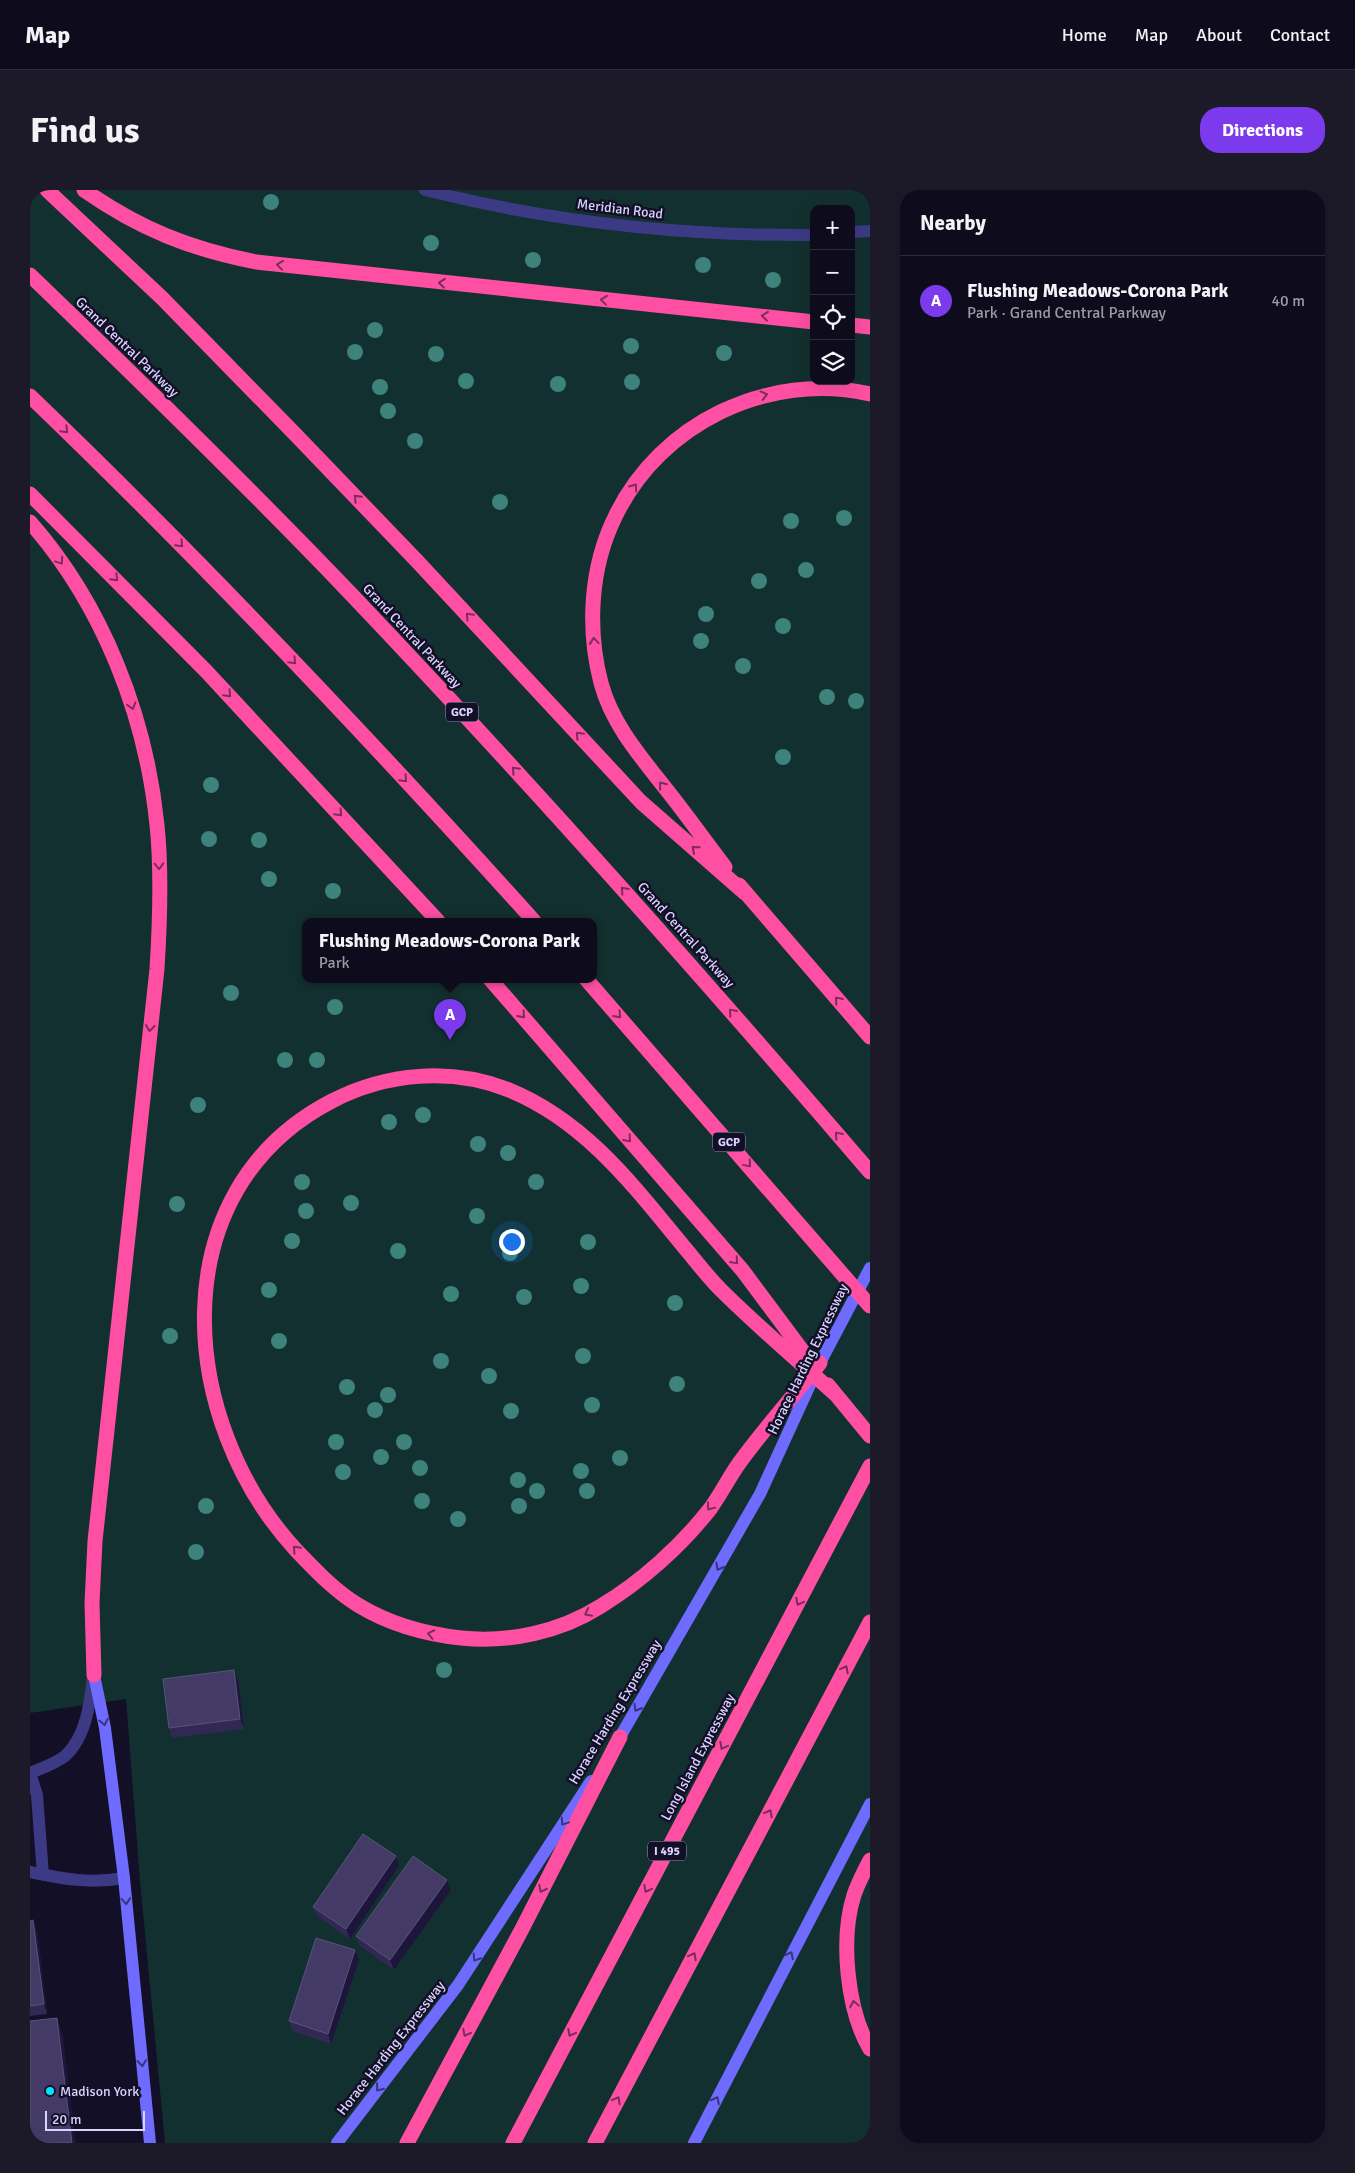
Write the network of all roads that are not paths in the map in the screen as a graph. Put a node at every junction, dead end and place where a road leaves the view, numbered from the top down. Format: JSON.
{"nodes":[{"id":1,"x":47,"y":190,"type":"edge"},
{"id":2,"x":84,"y":190,"type":"edge"},
{"id":3,"x":425,"y":190,"type":"edge"},
{"id":4,"x":870,"y":231,"type":"edge"},
{"id":5,"x":855,"y":232,"type":"edge"},
{"id":6,"x":810,"y":235,"type":"edge"},
{"id":7,"x":30,"y":275,"type":"edge"},
{"id":8,"x":810,"y":322,"type":"edge"},
{"id":9,"x":855,"y":325,"type":"edge"},
{"id":10,"x":870,"y":327,"type":"edge"},
{"id":11,"x":870,"y":394,"type":"edge"},
{"id":12,"x":30,"y":396,"type":"edge"},
{"id":13,"x":30,"y":494,"type":"edge"},
{"id":14,"x":30,"y":522,"type":"edge"},
{"id":15,"x":745,"y":893,"type":"junction"},
{"id":16,"x":435,"y":918,"type":"edge"},
{"id":17,"x":531,"y":918,"type":"edge"},
{"id":18,"x":493,"y":983,"type":"edge"},
{"id":19,"x":589,"y":983,"type":"edge"},
{"id":20,"x":870,"y":1037,"type":"edge"},
{"id":21,"x":870,"y":1172,"type":"edge"},
{"id":22,"x":870,"y":1268,"type":"edge"},
{"id":23,"x":870,"y":1306,"type":"edge"},
{"id":24,"x":820,"y":1362,"type":"junction"},
{"id":25,"x":834,"y":1394,"type":"junction"},
{"id":26,"x":870,"y":1436,"type":"edge"},
{"id":27,"x":870,"y":1466,"type":"edge"},
{"id":28,"x":870,"y":1622,"type":"edge"},
{"id":29,"x":94,"y":1675,"type":"junction"},
{"id":30,"x":620,"y":1737,"type":"junction"},
{"id":31,"x":30,"y":1773,"type":"edge"},
{"id":32,"x":870,"y":1804,"type":"edge"},
{"id":33,"x":870,"y":1860,"type":"edge"},
{"id":34,"x":30,"y":1872,"type":"edge"},
{"id":35,"x":43,"y":1875,"type":"junction"},
{"id":36,"x":124,"y":1878,"type":"junction"},
{"id":37,"x":870,"y":2049,"type":"edge"},
{"id":38,"x":150,"y":2143,"type":"edge"},
{"id":39,"x":337,"y":2143,"type":"edge"},
{"id":40,"x":407,"y":2143,"type":"edge"},
{"id":41,"x":513,"y":2143,"type":"edge"},
{"id":42,"x":595,"y":2143,"type":"edge"},
{"id":43,"x":694,"y":2143,"type":"edge"}],
"edges":[{"from":15,"to":1,"type":"highway","one_way":true},
{"from":8,"to":2,"type":"highway","one_way":true},
{"from":3,"to":6,"type":"street","name":"Meridian Road"},
{"from":4,"to":5,"type":"street"},
{"from":21,"to":7,"type":"highway","name":"Grand Central Parkway","number":"GCP","one_way":true},
{"from":9,"to":10,"type":"highway"},
{"from":15,"to":11,"type":"highway","one_way":true},
{"from":12,"to":17,"type":"highway","one_way":true},
{"from":13,"to":16,"type":"highway","one_way":true},
{"from":14,"to":29,"type":"highway","one_way":true},
{"from":20,"to":15,"type":"highway","one_way":true},
{"from":18,"to":25,"type":"highway","one_way":true},
{"from":19,"to":23,"type":"highway","number":"GCP","one_way":true},
{"from":22,"to":24,"type":"main road","name":"Horace Harding Expressway"},
{"from":24,"to":25,"type":"highway","one_way":true},
{"from":24,"to":30,"type":"main road","name":"Horace Harding Expressway","one_way":true},
{"from":25,"to":26,"type":"highway"},
{"from":27,"to":41,"type":"highway","name":"Long Island Expressway","number":"I 495","one_way":true},
{"from":42,"to":28,"type":"highway","one_way":true},
{"from":29,"to":31,"type":"street"},
{"from":29,"to":36,"type":"main road","one_way":true},
{"from":30,"to":39,"type":"main road","name":"Horace Harding Expressway","one_way":true},
{"from":30,"to":40,"type":"highway","one_way":true},
{"from":31,"to":35,"type":"street"},
{"from":43,"to":32,"type":"main road","one_way":true},
{"from":37,"to":33,"type":"highway","one_way":true},
{"from":34,"to":35,"type":"street"},
{"from":35,"to":36,"type":"street"},
{"from":36,"to":38,"type":"main road","one_way":true}]}
